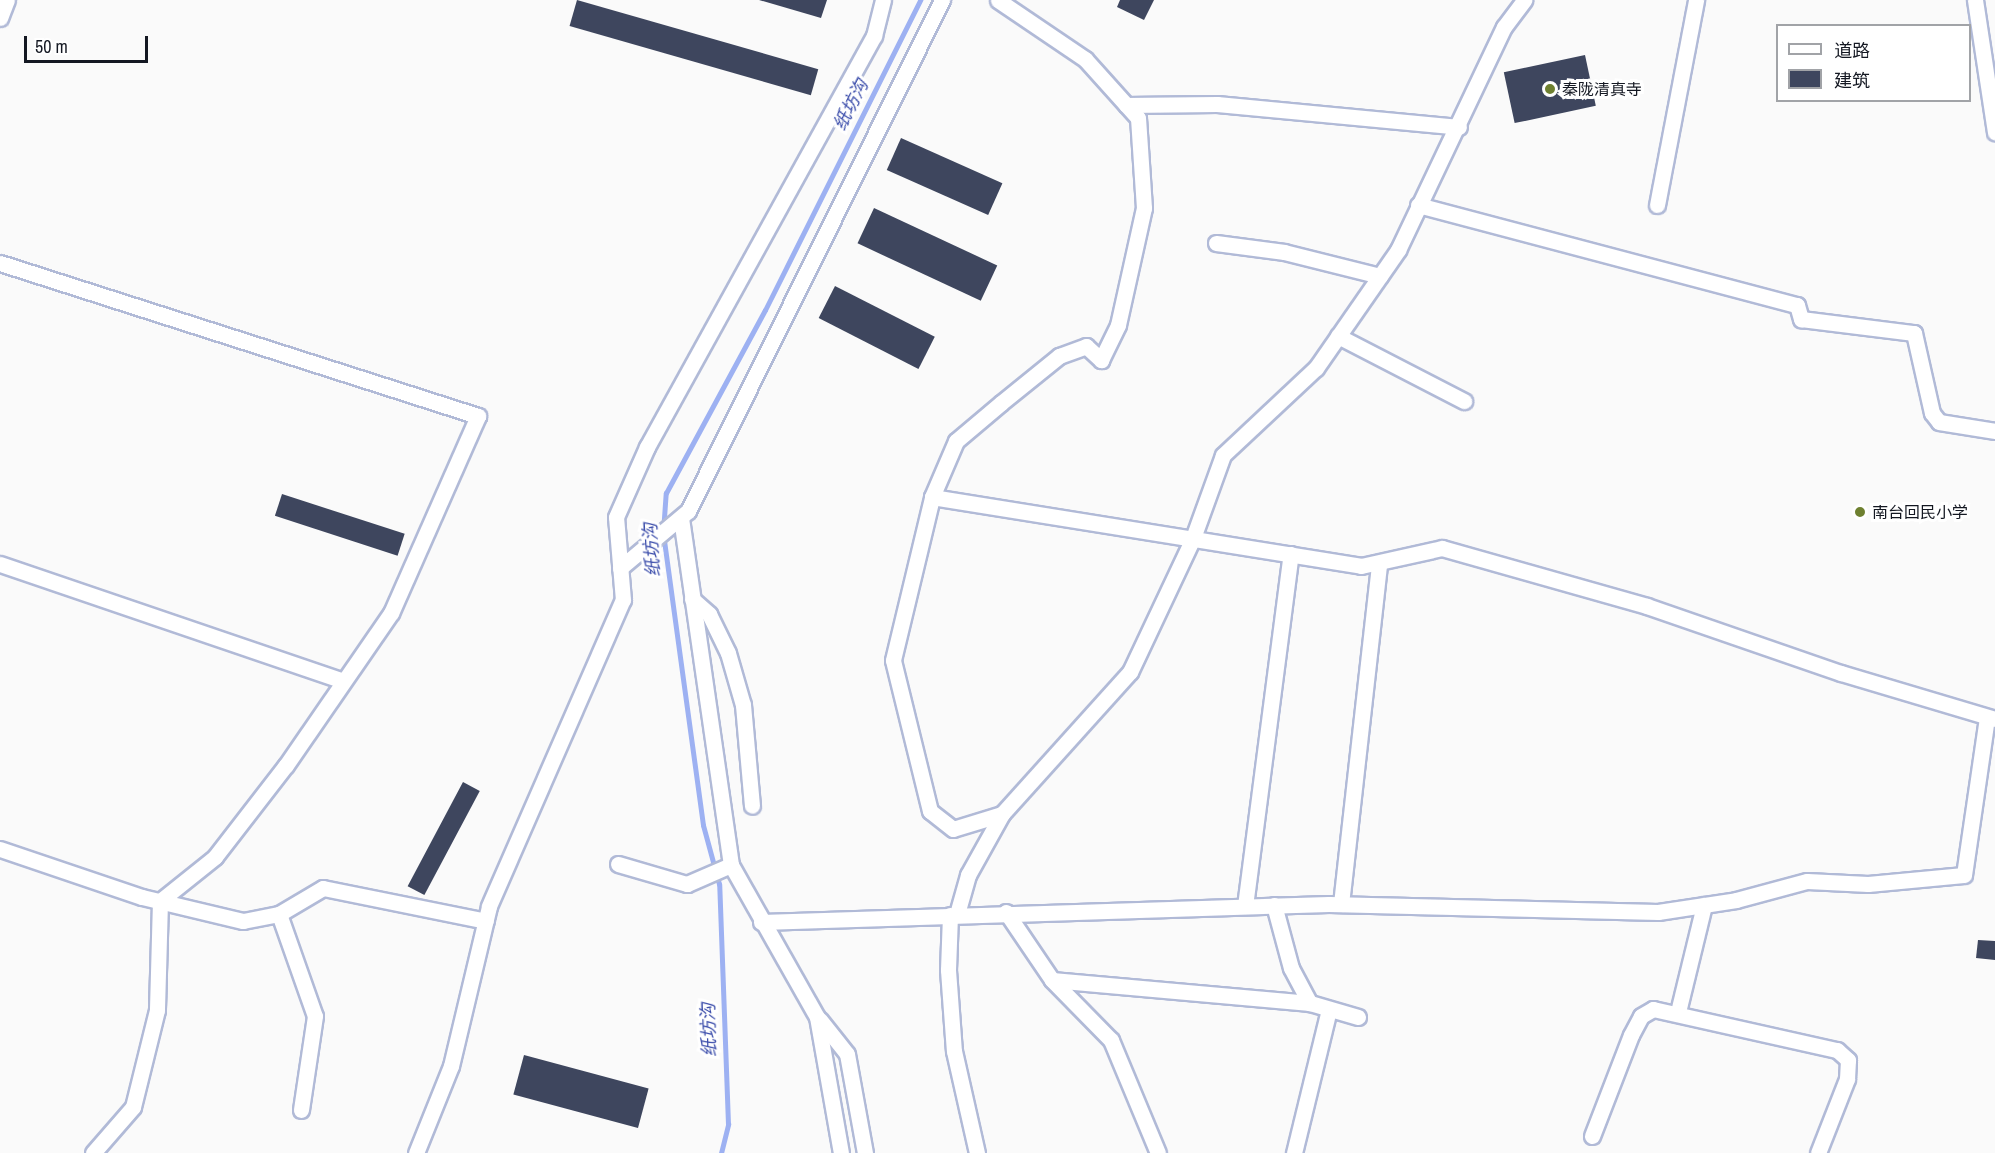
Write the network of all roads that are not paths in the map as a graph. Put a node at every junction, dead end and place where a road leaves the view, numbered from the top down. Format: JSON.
{"nodes":[{"id":1,"x":7,"y":0,"type":"edge"},
{"id":2,"x":882,"y":0,"type":"edge"},
{"id":3,"x":942,"y":0,"type":"edge"},
{"id":4,"x":998,"y":0,"type":"edge"},
{"id":5,"x":1524,"y":0,"type":"edge"},
{"id":6,"x":1696,"y":0,"type":"edge"},
{"id":7,"x":1975,"y":0,"type":"edge"},
{"id":8,"x":0,"y":18,"type":"edge"},
{"id":9,"x":1126,"y":105,"type":"junction"},
{"id":10,"x":1460,"y":127,"type":"junction"},
{"id":11,"x":1995,"y":133,"type":"edge"},
{"id":12,"x":1418,"y":204,"type":"junction"},
{"id":13,"x":1657,"y":205,"type":"dead end"},
{"id":14,"x":1216,"y":243,"type":"dead end"},
{"id":15,"x":0,"y":262,"type":"edge"},
{"id":16,"x":1380,"y":276,"type":"junction"},
{"id":17,"x":1338,"y":336,"type":"junction"},
{"id":18,"x":1464,"y":401,"type":"dead end"},
{"id":19,"x":1995,"y":431,"type":"edge"},
{"id":20,"x":932,"y":497,"type":"junction"},
{"id":21,"x":676,"y":523,"type":"junction"},
{"id":22,"x":1193,"y":538,"type":"junction"},
{"id":23,"x":1291,"y":554,"type":"junction"},
{"id":24,"x":0,"y":564,"type":"edge"},
{"id":25,"x":1379,"y":564,"type":"junction"},
{"id":26,"x":620,"y":568,"type":"junction"},
{"id":27,"x":693,"y":599,"type":"junction"},
{"id":28,"x":343,"y":681,"type":"junction"},
{"id":29,"x":1991,"y":719,"type":"edge"},
{"id":30,"x":752,"y":806,"type":"dead end"},
{"id":31,"x":1002,"y":814,"type":"junction"},
{"id":32,"x":0,"y":849,"type":"edge"},
{"id":33,"x":618,"y":864,"type":"dead end"},
{"id":34,"x":719,"y":871,"type":"junction"},
{"id":35,"x":160,"y":901,"type":"junction"},
{"id":36,"x":1341,"y":904,"type":"junction"},
{"id":37,"x":1704,"y":904,"type":"junction"},
{"id":38,"x":1274,"y":905,"type":"junction"},
{"id":39,"x":1245,"y":906,"type":"junction"},
{"id":40,"x":1006,"y":912,"type":"junction"},
{"id":41,"x":279,"y":914,"type":"junction"},
{"id":42,"x":953,"y":915,"type":"junction"},
{"id":43,"x":486,"y":921,"type":"junction"},
{"id":44,"x":761,"y":922,"type":"junction"},
{"id":45,"x":1052,"y":980,"type":"junction"},
{"id":46,"x":1310,"y":1003,"type":"junction"},
{"id":47,"x":1329,"y":1009,"type":"junction"},
{"id":48,"x":1678,"y":1012,"type":"junction"},
{"id":49,"x":817,"y":1017,"type":"junction"},
{"id":50,"x":1358,"y":1017,"type":"dead end"},
{"id":51,"x":301,"y":1110,"type":"dead end"},
{"id":52,"x":1592,"y":1136,"type":"dead end"},
{"id":53,"x":93,"y":1153,"type":"edge"},
{"id":54,"x":416,"y":1153,"type":"edge"},
{"id":55,"x":841,"y":1153,"type":"edge"},
{"id":56,"x":865,"y":1153,"type":"edge"},
{"id":57,"x":977,"y":1153,"type":"edge"},
{"id":58,"x":1158,"y":1153,"type":"edge"},
{"id":59,"x":1294,"y":1153,"type":"edge"},
{"id":60,"x":1818,"y":1153,"type":"edge"}],
"edges":[{"from":1,"to":8,"type":"street"},
{"from":2,"to":26,"type":"street"},
{"from":3,"to":21,"type":"street"},
{"from":4,"to":9,"type":"street"},
{"from":5,"to":10,"type":"street"},
{"from":6,"to":13,"type":"street"},
{"from":7,"to":11,"type":"street"},
{"from":9,"to":10,"type":"street"},
{"from":9,"to":20,"type":"street"},
{"from":10,"to":12,"type":"street"},
{"from":12,"to":16,"type":"street"},
{"from":12,"to":19,"type":"street"},
{"from":14,"to":16,"type":"street"},
{"from":15,"to":28,"type":"street"},
{"from":16,"to":17,"type":"street"},
{"from":17,"to":18,"type":"street"},
{"from":17,"to":22,"type":"street"},
{"from":20,"to":22,"type":"street"},
{"from":20,"to":31,"type":"street"},
{"from":21,"to":26,"type":"street"},
{"from":21,"to":27,"type":"street"},
{"from":22,"to":23,"type":"street"},
{"from":22,"to":31,"type":"street"},
{"from":23,"to":25,"type":"street"},
{"from":23,"to":39,"type":"street"},
{"from":24,"to":28,"type":"street"},
{"from":25,"to":29,"type":"street"},
{"from":25,"to":36,"type":"street"},
{"from":26,"to":43,"type":"street"},
{"from":27,"to":30,"type":"street"},
{"from":27,"to":34,"type":"street"},
{"from":28,"to":35,"type":"street"},
{"from":29,"to":37,"type":"street"},
{"from":31,"to":42,"type":"street"},
{"from":32,"to":35,"type":"street"},
{"from":33,"to":34,"type":"street"},
{"from":34,"to":44,"type":"street"},
{"from":35,"to":41,"type":"street"},
{"from":35,"to":53,"type":"street"},
{"from":36,"to":37,"type":"street"},
{"from":36,"to":38,"type":"street"},
{"from":37,"to":48,"type":"street"},
{"from":38,"to":39,"type":"street"},
{"from":38,"to":46,"type":"street"},
{"from":39,"to":40,"type":"street"},
{"from":40,"to":42,"type":"street"},
{"from":40,"to":45,"type":"street"},
{"from":41,"to":43,"type":"street"},
{"from":41,"to":51,"type":"street"},
{"from":42,"to":44,"type":"street"},
{"from":42,"to":57,"type":"street"},
{"from":43,"to":54,"type":"street"},
{"from":44,"to":49,"type":"street"},
{"from":45,"to":46,"type":"street"},
{"from":45,"to":58,"type":"street"},
{"from":46,"to":47,"type":"street"},
{"from":47,"to":50,"type":"street"},
{"from":47,"to":59,"type":"street"},
{"from":48,"to":52,"type":"street"},
{"from":48,"to":60,"type":"street"},
{"from":49,"to":55,"type":"street"},
{"from":49,"to":56,"type":"street"}]}
